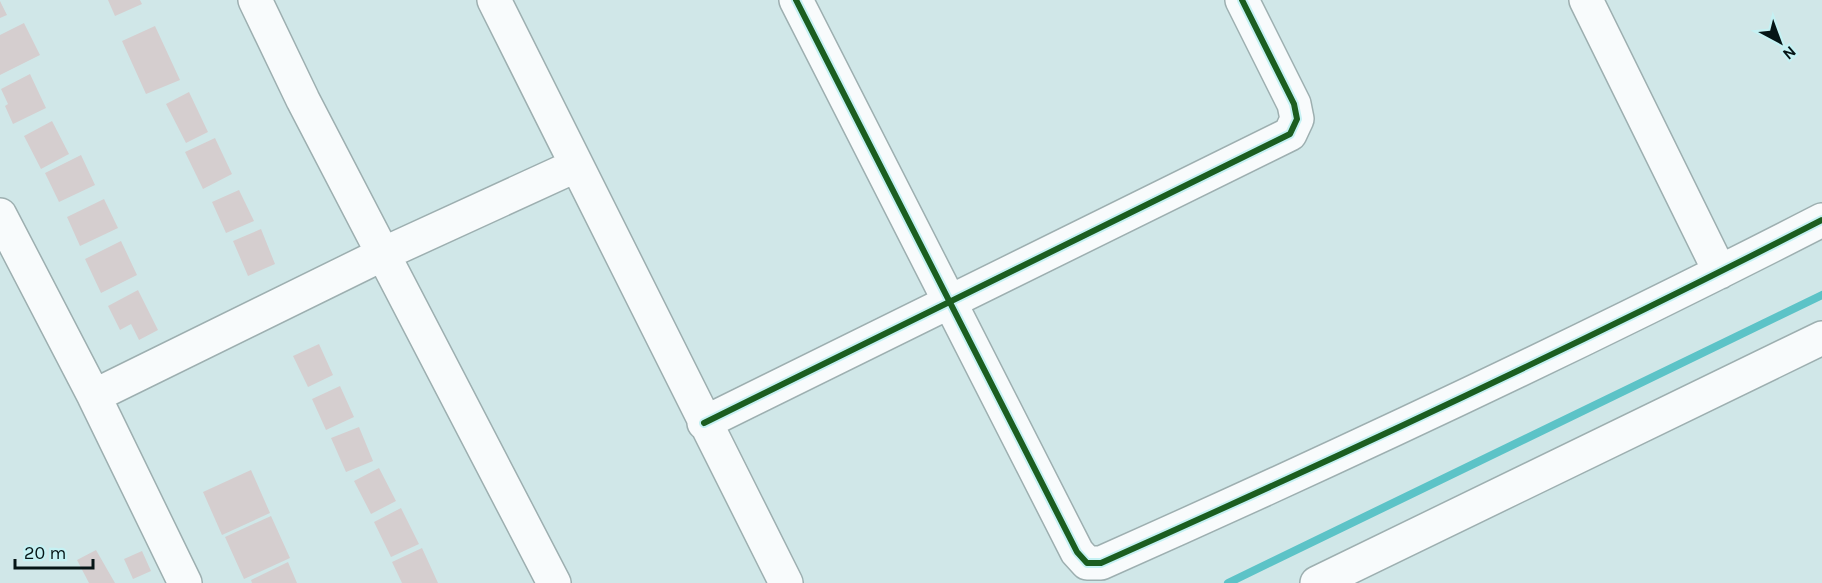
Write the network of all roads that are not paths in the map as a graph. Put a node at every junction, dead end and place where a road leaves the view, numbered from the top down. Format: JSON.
{"nodes":[{"id":1,"x":255,"y":0,"type":"edge"},
{"id":2,"x":494,"y":0,"type":"edge"},
{"id":3,"x":796,"y":0,"type":"edge"},
{"id":4,"x":1242,"y":0,"type":"edge"},
{"id":5,"x":1586,"y":0,"type":"edge"},
{"id":6,"x":575,"y":166,"type":"junction"},
{"id":7,"x":1,"y":218,"type":"edge"},
{"id":8,"x":1822,"y":220,"type":"edge"},
{"id":9,"x":383,"y":254,"type":"junction"},
{"id":10,"x":1720,"y":272,"type":"junction"},
{"id":11,"x":949,"y":302,"type":"junction"},
{"id":12,"x":1822,"y":338,"type":"edge"},
{"id":13,"x":94,"y":396,"type":"junction"},
{"id":14,"x":704,"y":423,"type":"junction"},
{"id":15,"x":185,"y":583,"type":"edge"},
{"id":16,"x":554,"y":583,"type":"edge"},
{"id":17,"x":786,"y":583,"type":"edge"},
{"id":18,"x":1317,"y":583,"type":"edge"}],
"edges":[{"from":1,"to":9,"type":"street"},
{"from":2,"to":6,"type":"street"},
{"from":3,"to":11,"type":"street"},
{"from":4,"to":11,"type":"street"},
{"from":5,"to":10,"type":"street"},
{"from":6,"to":9,"type":"street"},
{"from":6,"to":14,"type":"street"},
{"from":7,"to":13,"type":"street"},
{"from":8,"to":10,"type":"street"},
{"from":9,"to":13,"type":"street"},
{"from":9,"to":16,"type":"street"},
{"from":10,"to":11,"type":"street"},
{"from":11,"to":14,"type":"street"},
{"from":12,"to":18,"type":"street"},
{"from":13,"to":15,"type":"street"},
{"from":14,"to":17,"type":"street"}]}
